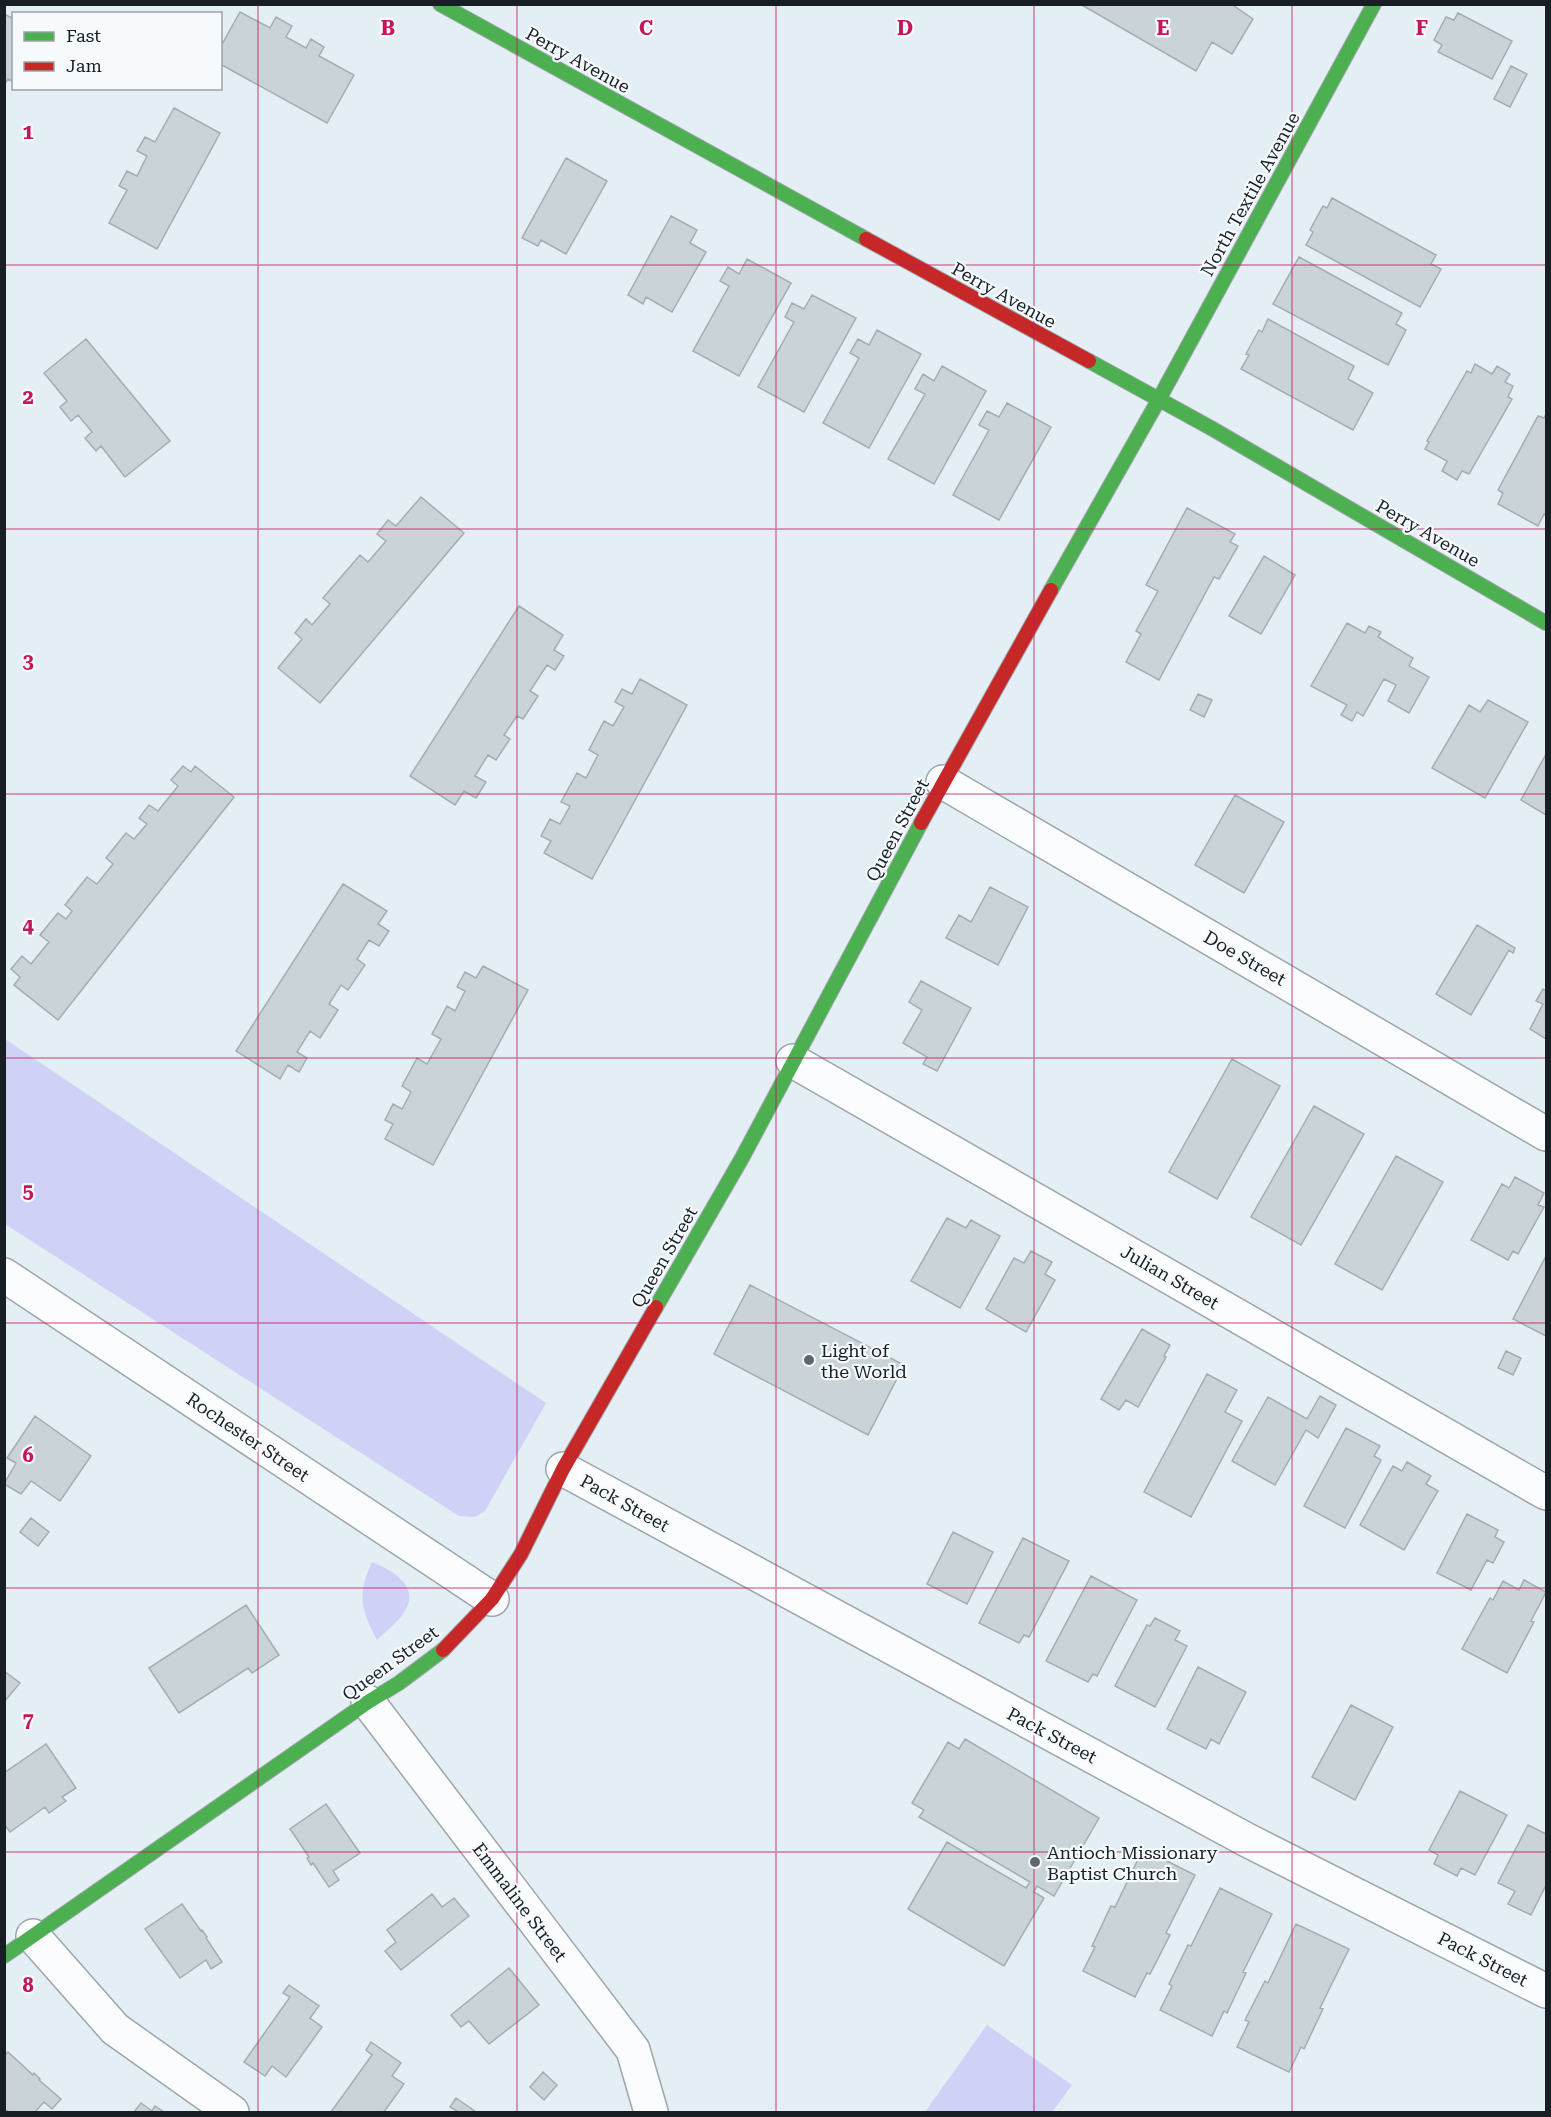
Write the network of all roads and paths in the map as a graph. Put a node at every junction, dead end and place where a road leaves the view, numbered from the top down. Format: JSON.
{"nodes":[{"id":1,"x":440,"y":4,"type":"edge"},
{"id":2,"x":1374,"y":4,"type":"edge"},
{"id":3,"x":1158,"y":401,"type":"junction"},
{"id":4,"x":1546,"y":623,"type":"edge"},
{"id":5,"x":943,"y":782,"type":"junction"},
{"id":6,"x":794,"y":1061,"type":"junction"},
{"id":7,"x":1546,"y":1134,"type":"edge"},
{"id":8,"x":4,"y":1275,"type":"edge"},
{"id":9,"x":563,"y":1469,"type":"junction"},
{"id":10,"x":1546,"y":1492,"type":"edge"},
{"id":11,"x":492,"y":1599,"type":"junction"},
{"id":12,"x":368,"y":1702,"type":"junction"},
{"id":13,"x":33,"y":1936,"type":"junction"},
{"id":14,"x":4,"y":1956,"type":"edge"},
{"id":15,"x":1546,"y":1991,"type":"edge"},
{"id":16,"x":232,"y":2112,"type":"edge"},
{"id":17,"x":651,"y":2112,"type":"edge"}],
"edges":[{"from":1,"to":3,"type":"street","name":"Perry Avenue"},
{"from":2,"to":3,"type":"street","name":"North Textile Avenue"},
{"from":3,"to":4,"type":"street","name":"Perry Avenue"},
{"from":3,"to":5,"type":"street","name":"Queen Street"},
{"from":5,"to":6,"type":"street","name":"Queen Street"},
{"from":5,"to":7,"type":"street","name":"Doe Street"},
{"from":6,"to":9,"type":"street","name":"Queen Street"},
{"from":6,"to":10,"type":"street","name":"Julian Street"},
{"from":8,"to":11,"type":"street","name":"Rochester Street"},
{"from":9,"to":11,"type":"street","name":"Queen Street"},
{"from":9,"to":15,"type":"street","name":"Pack Street"},
{"from":11,"to":12,"type":"street","name":"Queen Street"},
{"from":12,"to":13,"type":"street","name":"Queen Street"},
{"from":12,"to":17,"type":"street","name":"Emmaline Street"},
{"from":13,"to":14,"type":"street","name":"Queen Street"},
{"from":13,"to":16,"type":"street"}]}
